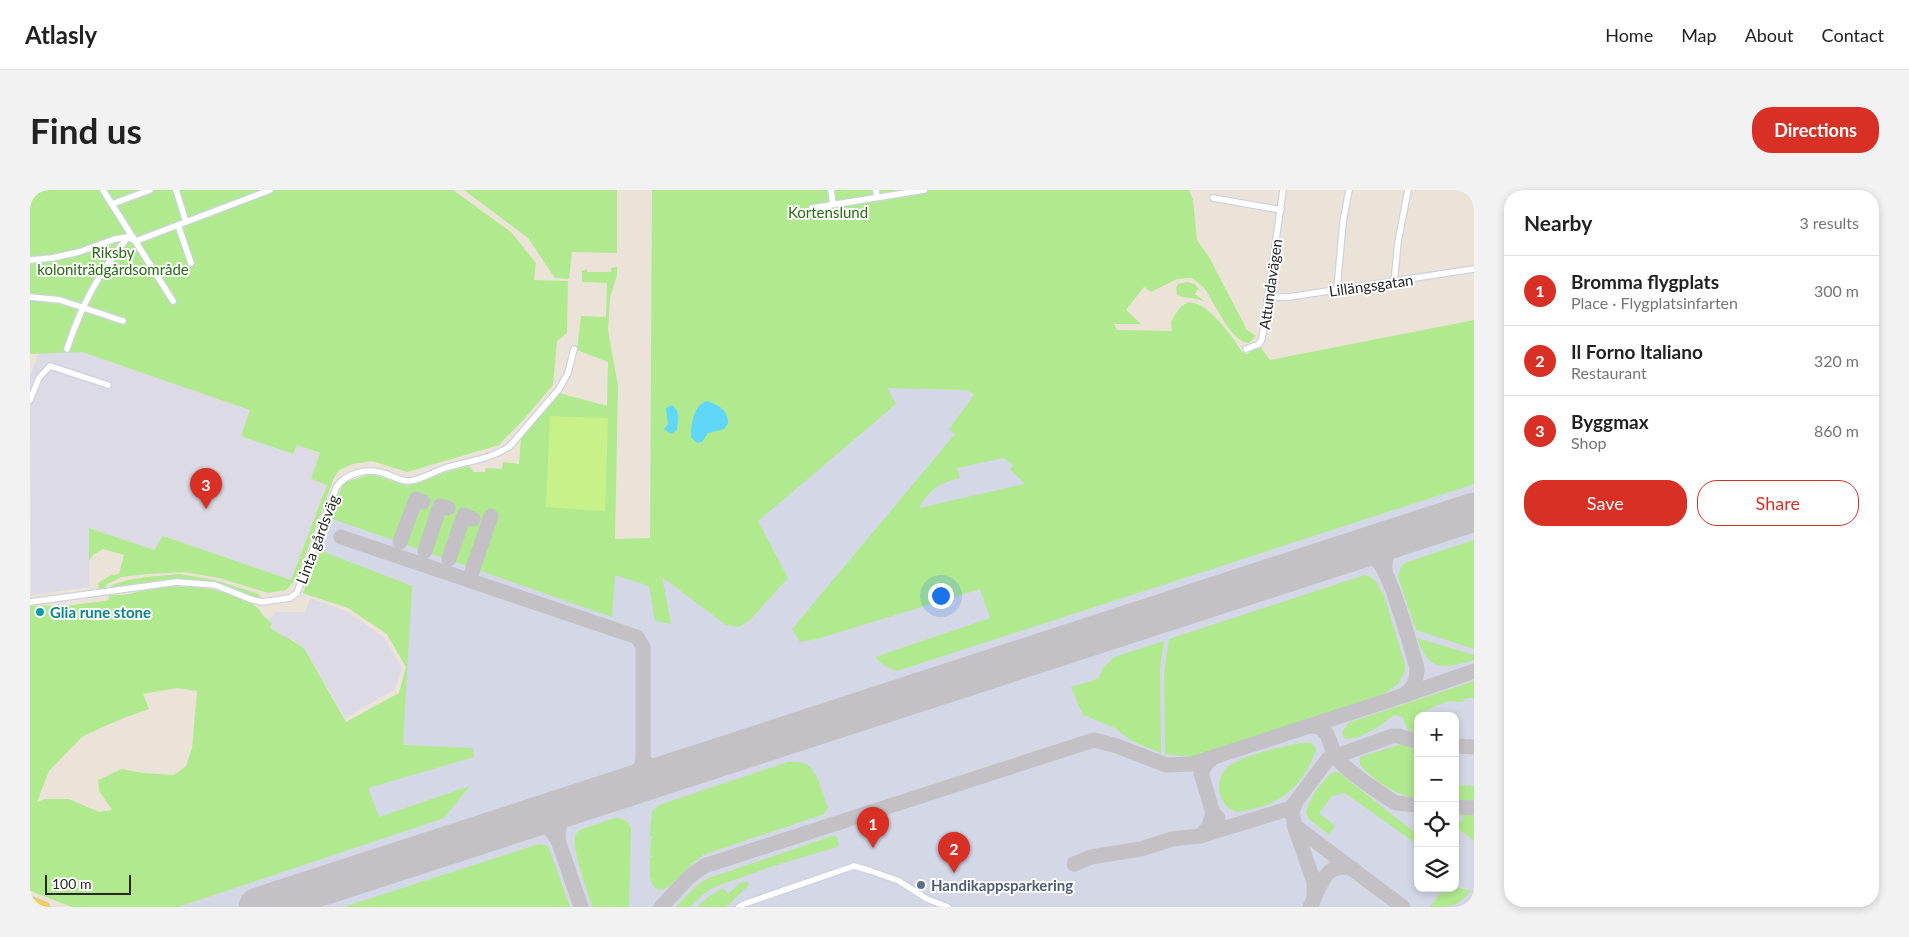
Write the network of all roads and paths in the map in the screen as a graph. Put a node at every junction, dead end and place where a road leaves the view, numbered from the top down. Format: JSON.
{"nodes":[{"id":1,"x":103,"y":190,"type":"edge"},
{"id":2,"x":150,"y":190,"type":"edge"},
{"id":3,"x":176,"y":190,"type":"edge"},
{"id":4,"x":270,"y":190,"type":"edge"},
{"id":5,"x":831,"y":190,"type":"edge"},
{"id":6,"x":876,"y":190,"type":"edge"},
{"id":7,"x":924,"y":190,"type":"edge"},
{"id":8,"x":1283,"y":190,"type":"edge"},
{"id":9,"x":1349,"y":190,"type":"edge"},
{"id":10,"x":1408,"y":190,"type":"edge"},
{"id":11,"x":917,"y":191,"type":"edge"},
{"id":12,"x":261,"y":192,"type":"edge"},
{"id":13,"x":877,"y":198,"type":"junction"},
{"id":14,"x":1213,"y":198,"type":"dead end"},
{"id":15,"x":112,"y":204,"type":"junction"},
{"id":16,"x":833,"y":204,"type":"junction"},
{"id":17,"x":812,"y":208,"type":"dead end"},
{"id":18,"x":1281,"y":210,"type":"junction"},
{"id":19,"x":186,"y":222,"type":"junction"},
{"id":20,"x":178,"y":225,"type":"junction"},
{"id":21,"x":128,"y":237,"type":"junction"},
{"id":22,"x":136,"y":241,"type":"junction"},
{"id":23,"x":30,"y":260,"type":"edge"},
{"id":24,"x":192,"y":263,"type":"dead end"},
{"id":25,"x":1474,"y":269,"type":"edge"},
{"id":26,"x":1394,"y":282,"type":"junction"},
{"id":27,"x":1337,"y":289,"type":"junction"},
{"id":28,"x":30,"y":297,"type":"edge"},
{"id":29,"x":1268,"y":297,"type":"junction"},
{"id":30,"x":173,"y":301,"type":"dead end"},
{"id":31,"x":82,"y":307,"type":"junction"},
{"id":32,"x":123,"y":321,"type":"dead end"},
{"id":33,"x":67,"y":349,"type":"dead end"},
{"id":34,"x":574,"y":349,"type":"dead end"},
{"id":35,"x":1246,"y":349,"type":"dead end"},
{"id":36,"x":108,"y":385,"type":"dead end"},
{"id":37,"x":30,"y":400,"type":"edge"},
{"id":38,"x":30,"y":602,"type":"edge"},
{"id":39,"x":30,"y":901,"type":"edge"},
{"id":40,"x":45,"y":907,"type":"edge"},
{"id":41,"x":739,"y":907,"type":"edge"},
{"id":42,"x":948,"y":907,"type":"edge"}],
"edges":[{"from":1,"to":15,"type":"street"},
{"from":2,"to":15,"type":"street"},
{"from":3,"to":19,"type":"street"},
{"from":4,"to":12,"type":"street"},
{"from":5,"to":16,"type":"street"},
{"from":6,"to":13,"type":"street"},
{"from":7,"to":11,"type":"street"},
{"from":8,"to":18,"type":"street","name":"Attundavägen"},
{"from":9,"to":27,"type":"street"},
{"from":10,"to":26,"type":"street"},
{"from":11,"to":13,"type":"street"},
{"from":12,"to":19,"type":"street"},
{"from":13,"to":16,"type":"street"},
{"from":14,"to":18,"type":"street"},
{"from":15,"to":22,"type":"street"},
{"from":16,"to":17,"type":"street"},
{"from":18,"to":29,"type":"street","name":"Attundavägen"},
{"from":19,"to":20,"type":"street"},
{"from":20,"to":22,"type":"street"},
{"from":20,"to":24,"type":"street"},
{"from":21,"to":22,"type":"street"},
{"from":21,"to":23,"type":"street"},
{"from":21,"to":31,"type":"street"},
{"from":22,"to":30,"type":"street"},
{"from":25,"to":26,"type":"street","name":"Lillängsgatan"},
{"from":26,"to":27,"type":"street","name":"Lillängsgatan"},
{"from":27,"to":29,"type":"street","name":"Lillängsgatan"},
{"from":28,"to":31,"type":"street"},
{"from":29,"to":35,"type":"street","name":"Attundavägen"},
{"from":31,"to":32,"type":"street"},
{"from":31,"to":33,"type":"street"},
{"from":34,"to":38,"type":"street","name":"Linta gårdsväg"},
{"from":36,"to":37,"type":"street"},
{"from":39,"to":40,"type":"main road"},
{"from":41,"to":42,"type":"street"}]}
